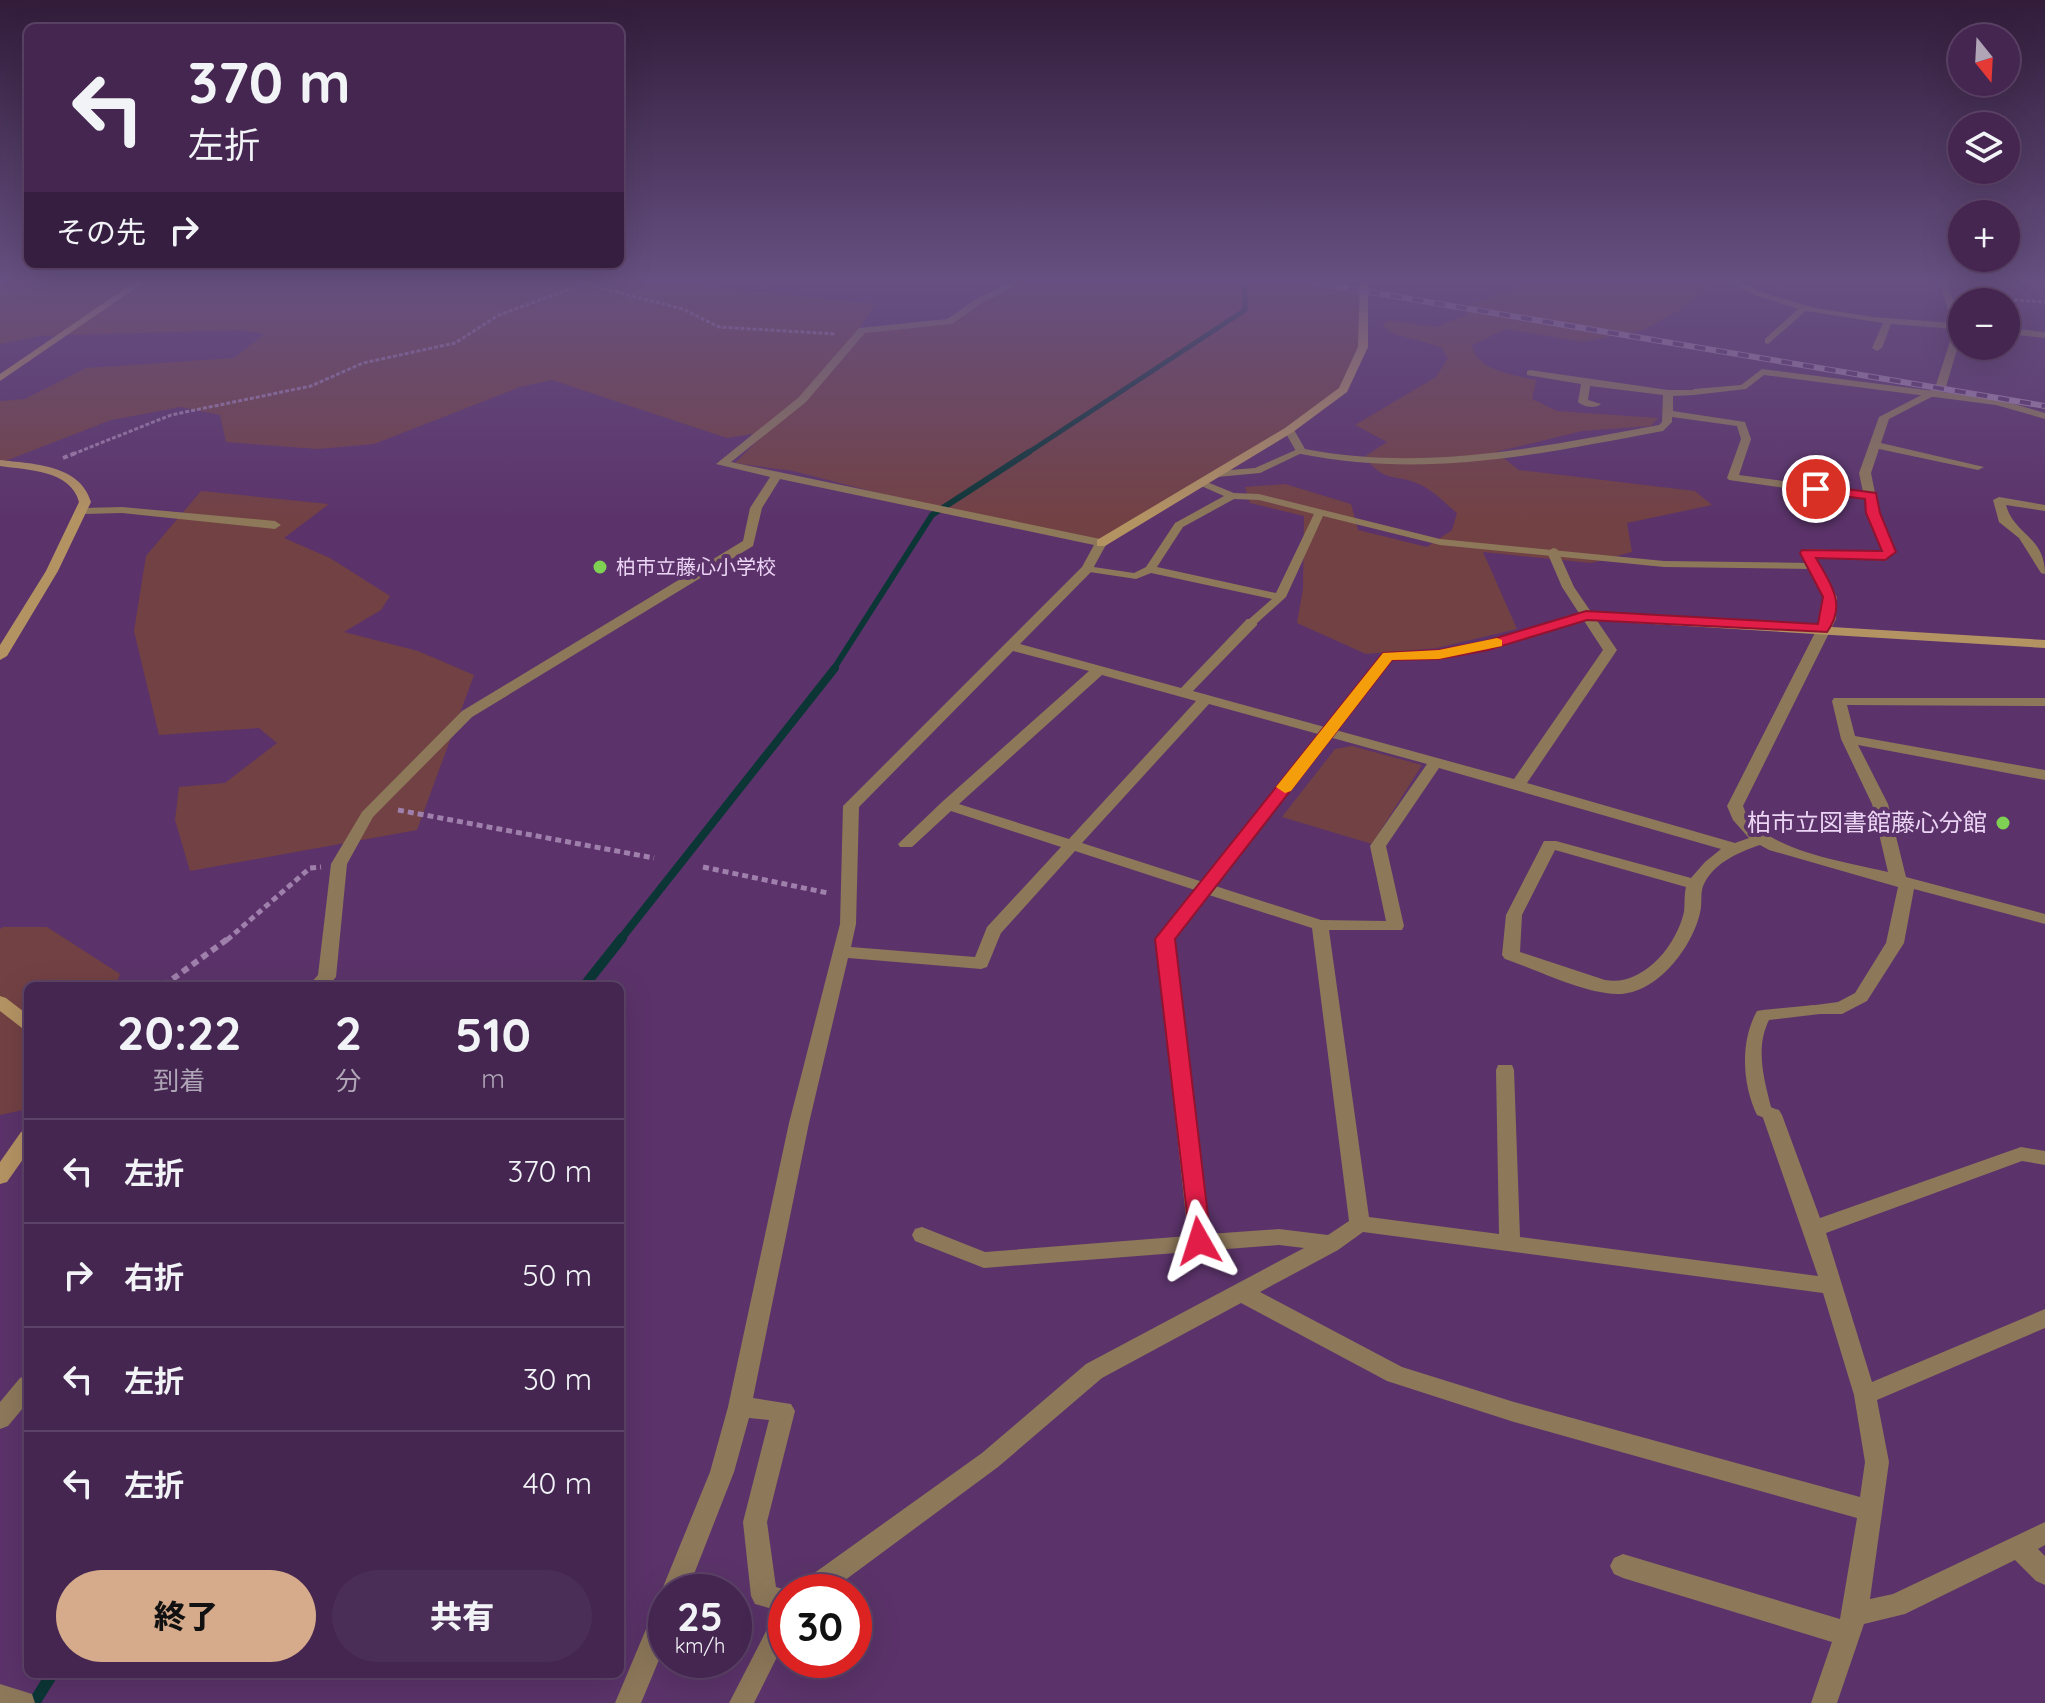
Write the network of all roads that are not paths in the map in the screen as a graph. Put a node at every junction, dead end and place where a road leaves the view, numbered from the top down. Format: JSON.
{"nodes":[{"id":1,"x":26,"y":360,"type":"edge"},
{"id":2,"x":833,"y":360,"type":"edge"},
{"id":3,"x":1357,"y":360,"type":"edge"},
{"id":4,"x":1949,"y":360,"type":"edge"},
{"id":5,"x":1530,"y":373,"type":"dead end"},
{"id":6,"x":0,"y":378,"type":"edge"},
{"id":7,"x":1586,"y":382,"type":"junction"},
{"id":8,"x":1940,"y":388,"type":"junction"},
{"id":9,"x":1694,"y":392,"type":"joint"},
{"id":10,"x":1668,"y":393,"type":"junction"},
{"id":11,"x":1596,"y":404,"type":"dead end"},
{"id":12,"x":1668,"y":413,"type":"junction"},
{"id":13,"x":2045,"y":416,"type":"edge"},
{"id":14,"x":1289,"y":430,"type":"junction"},
{"id":15,"x":1876,"y":445,"type":"junction"},
{"id":16,"x":1301,"y":451,"type":"junction"},
{"id":17,"x":0,"y":463,"type":"edge"},
{"id":18,"x":1978,"y":467,"type":"dead end"},
{"id":19,"x":778,"y":474,"type":"junction"},
{"id":20,"x":1217,"y":474,"type":"junction"},
{"id":21,"x":1202,"y":483,"type":"junction"},
{"id":22,"x":1232,"y":496,"type":"junction"},
{"id":23,"x":1871,"y":496,"type":"junction"},
{"id":24,"x":2045,"y":508,"type":"edge"},
{"id":25,"x":84,"y":511,"type":"junction"},
{"id":26,"x":1320,"y":511,"type":"junction"},
{"id":27,"x":275,"y":525,"type":"dead end"},
{"id":28,"x":1101,"y":543,"type":"junction"},
{"id":29,"x":1553,"y":552,"type":"junction"},
{"id":30,"x":1811,"y":566,"type":"junction"},
{"id":31,"x":1087,"y":569,"type":"junction"},
{"id":32,"x":1150,"y":569,"type":"junction"},
{"id":33,"x":2045,"y":570,"type":"edge"},
{"id":34,"x":1280,"y":597,"type":"junction"},
{"id":35,"x":1586,"y":616,"type":"junction"},
{"id":36,"x":1252,"y":622,"type":"joint"},
{"id":37,"x":1822,"y":629,"type":"junction"},
{"id":38,"x":2045,"y":644,"type":"edge"},
{"id":39,"x":1012,"y":646,"type":"junction"},
{"id":40,"x":0,"y":656,"type":"edge"},
{"id":41,"x":1098,"y":671,"type":"junction"},
{"id":42,"x":1183,"y":694,"type":"junction"},
{"id":43,"x":1205,"y":700,"type":"junction"},
{"id":44,"x":2045,"y":702,"type":"edge"},
{"id":45,"x":1327,"y":733,"type":"junction"},
{"id":46,"x":1848,"y":739,"type":"junction"},
{"id":47,"x":1435,"y":763,"type":"junction"},
{"id":48,"x":2045,"y":775,"type":"edge"},
{"id":49,"x":1518,"y":785,"type":"junction"},
{"id":50,"x":947,"y":805,"type":"junction"},
{"id":51,"x":1761,"y":840,"type":"junction"},
{"id":52,"x":906,"y":844,"type":"dead end"},
{"id":53,"x":1073,"y":846,"type":"junction"},
{"id":54,"x":1731,"y":847,"type":"junction"},
{"id":55,"x":1903,"y":883,"type":"junction"},
{"id":56,"x":1694,"y":884,"type":"junction"},
{"id":57,"x":1206,"y":888,"type":"junction"},
{"id":58,"x":2045,"y":919,"type":"edge"},
{"id":59,"x":1320,"y":925,"type":"junction"},
{"id":60,"x":840,"y":952,"type":"junction"},
{"id":61,"x":321,"y":982,"type":"edge"},
{"id":62,"x":0,"y":1002,"type":"edge"},
{"id":63,"x":1814,"y":1010,"type":"joint"},
{"id":64,"x":24,"y":1021,"type":"edge"},
{"id":65,"x":1505,"y":1070,"type":"dead end"},
{"id":66,"x":1772,"y":1115,"type":"joint"},
{"id":67,"x":24,"y":1143,"type":"edge"},
{"id":68,"x":2045,"y":1158,"type":"edge"},
{"id":69,"x":0,"y":1177,"type":"edge"},
{"id":70,"x":1360,"y":1224,"type":"junction"},
{"id":71,"x":1814,"y":1229,"type":"junction"},
{"id":72,"x":922,"y":1235,"type":"dead end"},
{"id":73,"x":1199,"y":1241,"type":"junction"},
{"id":74,"x":1331,"y":1244,"type":"junction"},
{"id":75,"x":1510,"y":1244,"type":"junction"},
{"id":76,"x":1831,"y":1286,"type":"junction"},
{"id":77,"x":1242,"y":1293,"type":"junction"},
{"id":78,"x":2045,"y":1318,"type":"edge"},
{"id":79,"x":24,"y":1390,"type":"edge"},
{"id":80,"x":1865,"y":1395,"type":"junction"},
{"id":81,"x":740,"y":1407,"type":"junction"},
{"id":82,"x":0,"y":1419,"type":"edge"},
{"id":83,"x":1870,"y":1511,"type":"junction"},
{"id":84,"x":2045,"y":1533,"type":"edge"},
{"id":85,"x":2019,"y":1546,"type":"junction"},
{"id":86,"x":1623,"y":1566,"type":"dead end"},
{"id":87,"x":2045,"y":1573,"type":"edge"},
{"id":88,"x":681,"y":1574,"type":"edge"},
{"id":89,"x":833,"y":1574,"type":"edge"},
{"id":90,"x":768,"y":1597,"type":"edge"},
{"id":91,"x":1852,"y":1624,"type":"junction"},
{"id":92,"x":768,"y":1651,"type":"edge"},
{"id":93,"x":648,"y":1655,"type":"edge"},
{"id":94,"x":628,"y":1703,"type":"edge"},
{"id":95,"x":741,"y":1703,"type":"edge"},
{"id":96,"x":1824,"y":1703,"type":"edge"}],
"edges":[{"from":1,"to":6,"type":"street"},
{"from":2,"to":19,"type":"street"},
{"from":3,"to":14,"type":"street"},
{"from":4,"to":8,"type":"street"},
{"from":5,"to":7,"type":"street"},
{"from":7,"to":10,"type":"street"},
{"from":7,"to":11,"type":"street"},
{"from":8,"to":9,"type":"lane"},
{"from":8,"to":13,"type":"lane"},
{"from":8,"to":15,"type":"street"},
{"from":9,"to":10,"type":"street"},
{"from":10,"to":12,"type":"street"},
{"from":12,"to":16,"type":"street"},
{"from":12,"to":23,"type":"street"},
{"from":14,"to":16,"type":"street"},
{"from":14,"to":20,"type":"street"},
{"from":15,"to":18,"type":"street"},
{"from":15,"to":23,"type":"street"},
{"from":16,"to":20,"type":"lane"},
{"from":17,"to":25,"type":"street"},
{"from":19,"to":28,"type":"street"},
{"from":19,"to":61,"type":"street"},
{"from":20,"to":21,"type":"street"},
{"from":21,"to":22,"type":"lane"},
{"from":21,"to":28,"type":"street"},
{"from":22,"to":26,"type":"lane"},
{"from":22,"to":32,"type":"lane"},
{"from":23,"to":30,"type":"street"},
{"from":24,"to":33,"type":"street"},
{"from":25,"to":27,"type":"street"},
{"from":25,"to":40,"type":"street"},
{"from":26,"to":29,"type":"lane"},
{"from":26,"to":34,"type":"lane"},
{"from":28,"to":31,"type":"street"},
{"from":29,"to":30,"type":"lane"},
{"from":29,"to":35,"type":"street"},
{"from":30,"to":37,"type":"street"},
{"from":31,"to":32,"type":"lane"},
{"from":31,"to":39,"type":"street"},
{"from":32,"to":34,"type":"lane"},
{"from":34,"to":36,"type":"lane"},
{"from":35,"to":37,"type":"street"},
{"from":35,"to":45,"type":"street"},
{"from":35,"to":49,"type":"street"},
{"from":36,"to":42,"type":"street"},
{"from":37,"to":38,"type":"street"},
{"from":37,"to":51,"type":"street"},
{"from":39,"to":41,"type":"street"},
{"from":39,"to":60,"type":"street"},
{"from":41,"to":42,"type":"street"},
{"from":41,"to":50,"type":"street"},
{"from":42,"to":43,"type":"street"},
{"from":43,"to":45,"type":"street"},
{"from":43,"to":53,"type":"street"},
{"from":44,"to":46,"type":"street"},
{"from":45,"to":47,"type":"street"},
{"from":45,"to":57,"type":"street"},
{"from":46,"to":48,"type":"street"},
{"from":46,"to":55,"type":"street"},
{"from":47,"to":49,"type":"street"},
{"from":47,"to":59,"type":"street"},
{"from":49,"to":54,"type":"street"},
{"from":50,"to":52,"type":"street"},
{"from":50,"to":53,"type":"street"},
{"from":51,"to":54,"type":"street"},
{"from":51,"to":55,"type":"street"},
{"from":53,"to":57,"type":"street"},
{"from":53,"to":60,"type":"street"},
{"from":54,"to":56,"type":"street"},
{"from":55,"to":58,"type":"street"},
{"from":55,"to":63,"type":"street"},
{"from":56,"to":56,"type":"street"},
{"from":57,"to":59,"type":"street"},
{"from":57,"to":73,"type":"street"},
{"from":59,"to":70,"type":"street"},
{"from":60,"to":81,"type":"street"},
{"from":62,"to":64,"type":"street"},
{"from":63,"to":66,"type":"lane"},
{"from":65,"to":75,"type":"street"},
{"from":66,"to":71,"type":"street"},
{"from":67,"to":69,"type":"street"},
{"from":68,"to":71,"type":"street"},
{"from":70,"to":74,"type":"street"},
{"from":70,"to":75,"type":"street"},
{"from":71,"to":76,"type":"street"},
{"from":72,"to":73,"type":"street"},
{"from":73,"to":74,"type":"street"},
{"from":74,"to":77,"type":"street"},
{"from":75,"to":76,"type":"street"},
{"from":76,"to":80,"type":"street"},
{"from":77,"to":83,"type":"street"},
{"from":77,"to":89,"type":"street"},
{"from":78,"to":80,"type":"street"},
{"from":79,"to":82,"type":"street"},
{"from":80,"to":83,"type":"street"},
{"from":81,"to":88,"type":"street"},
{"from":81,"to":90,"type":"street"},
{"from":83,"to":91,"type":"street"},
{"from":84,"to":85,"type":"street"},
{"from":85,"to":87,"type":"street"},
{"from":85,"to":91,"type":"street"},
{"from":86,"to":91,"type":"street"},
{"from":91,"to":96,"type":"street"},
{"from":92,"to":95,"type":"lane"},
{"from":93,"to":94,"type":"street"}]}
